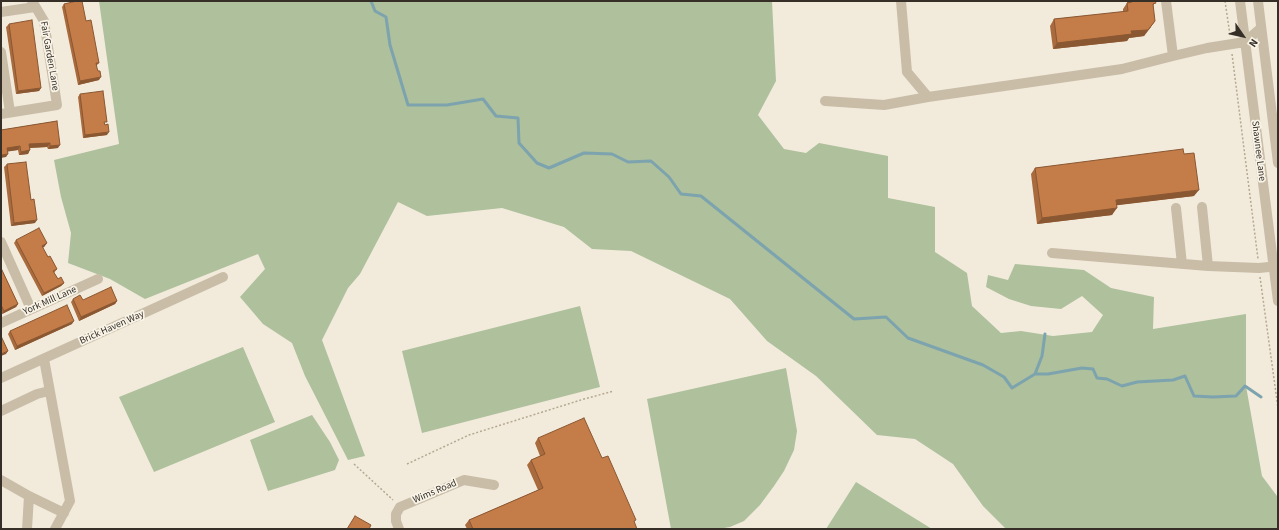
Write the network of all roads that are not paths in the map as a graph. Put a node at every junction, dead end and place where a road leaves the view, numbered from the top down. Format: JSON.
{"nodes":[{"id":1,"x":901,"y":1,"type":"edge"},
{"id":2,"x":1166,"y":1,"type":"edge"},
{"id":3,"x":1240,"y":1,"type":"edge"},
{"id":4,"x":1258,"y":1,"type":"edge"},
{"id":5,"x":34,"y":4,"type":"edge"},
{"id":6,"x":1,"y":12,"type":"edge"},
{"id":7,"x":1261,"y":28,"type":"junction"},
{"id":8,"x":1245,"y":42,"type":"junction"},
{"id":9,"x":1,"y":52,"type":"edge"},
{"id":10,"x":1173,"y":56,"type":"junction"},
{"id":11,"x":1274,"y":93,"type":"edge"},
{"id":12,"x":928,"y":97,"type":"junction"},
{"id":13,"x":825,"y":101,"type":"dead end"},
{"id":14,"x":6,"y":113,"type":"edge"},
{"id":15,"x":1278,"y":163,"type":"edge"},
{"id":16,"x":1202,"y":207,"type":"dead end"},
{"id":17,"x":1176,"y":208,"type":"dead end"},
{"id":18,"x":1,"y":242,"type":"edge"},
{"id":19,"x":1052,"y":253,"type":"dead end"},
{"id":20,"x":1182,"y":264,"type":"junction"},
{"id":21,"x":1208,"y":266,"type":"junction"},
{"id":22,"x":1276,"y":266,"type":"edge"},
{"id":23,"x":223,"y":278,"type":"dead end"},
{"id":24,"x":98,"y":279,"type":"dead end"},
{"id":25,"x":1278,"y":301,"type":"edge"},
{"id":26,"x":31,"y":309,"type":"junction"},
{"id":27,"x":1,"y":323,"type":"edge"},
{"id":28,"x":44,"y":359,"type":"junction"},
{"id":29,"x":1,"y":378,"type":"edge"},
{"id":30,"x":49,"y":391,"type":"junction"},
{"id":31,"x":1,"y":410,"type":"edge"},
{"id":32,"x":1,"y":480,"type":"edge"},
{"id":33,"x":494,"y":485,"type":"dead end"},
{"id":34,"x":29,"y":496,"type":"junction"},
{"id":35,"x":64,"y":513,"type":"junction"},
{"id":36,"x":27,"y":529,"type":"edge"},
{"id":37,"x":55,"y":529,"type":"edge"},
{"id":38,"x":399,"y":529,"type":"edge"}],
"edges":[{"from":1,"to":12,"type":"street"},
{"from":2,"to":10,"type":"street"},
{"from":3,"to":8,"type":"street","name":"Shawnee Lane"},
{"from":4,"to":7,"type":"street","name":"Shawnee Lane"},
{"from":5,"to":6,"type":"street"},
{"from":5,"to":14,"type":"street","name":"Fair Garden Lane"},
{"from":7,"to":8,"type":"street"},
{"from":7,"to":11,"type":"street","name":"Shawnee Lane"},
{"from":8,"to":10,"type":"street"},
{"from":8,"to":22,"type":"street","name":"Shawnee Lane"},
{"from":9,"to":14,"type":"street"},
{"from":10,"to":12,"type":"street"},
{"from":11,"to":15,"type":"street","name":"Shawnee Lane"},
{"from":12,"to":13,"type":"street"},
{"from":16,"to":21,"type":"street"},
{"from":17,"to":20,"type":"street"},
{"from":18,"to":26,"type":"street"},
{"from":19,"to":20,"type":"street"},
{"from":20,"to":21,"type":"street"},
{"from":21,"to":22,"type":"street"},
{"from":22,"to":25,"type":"street","name":"Shawnee Lane"},
{"from":23,"to":28,"type":"street","name":"Brick Haven Way"},
{"from":24,"to":26,"type":"street","name":"York Mill Lane"},
{"from":26,"to":27,"type":"street","name":"York Mill Lane"},
{"from":28,"to":29,"type":"street","name":"Brick Haven Way"},
{"from":28,"to":30,"type":"street"},
{"from":30,"to":31,"type":"street"},
{"from":30,"to":35,"type":"street"},
{"from":32,"to":34,"type":"street"},
{"from":33,"to":38,"type":"street","name":"Wims Road"},
{"from":34,"to":35,"type":"street"},
{"from":34,"to":36,"type":"street"},
{"from":35,"to":37,"type":"street"}]}
